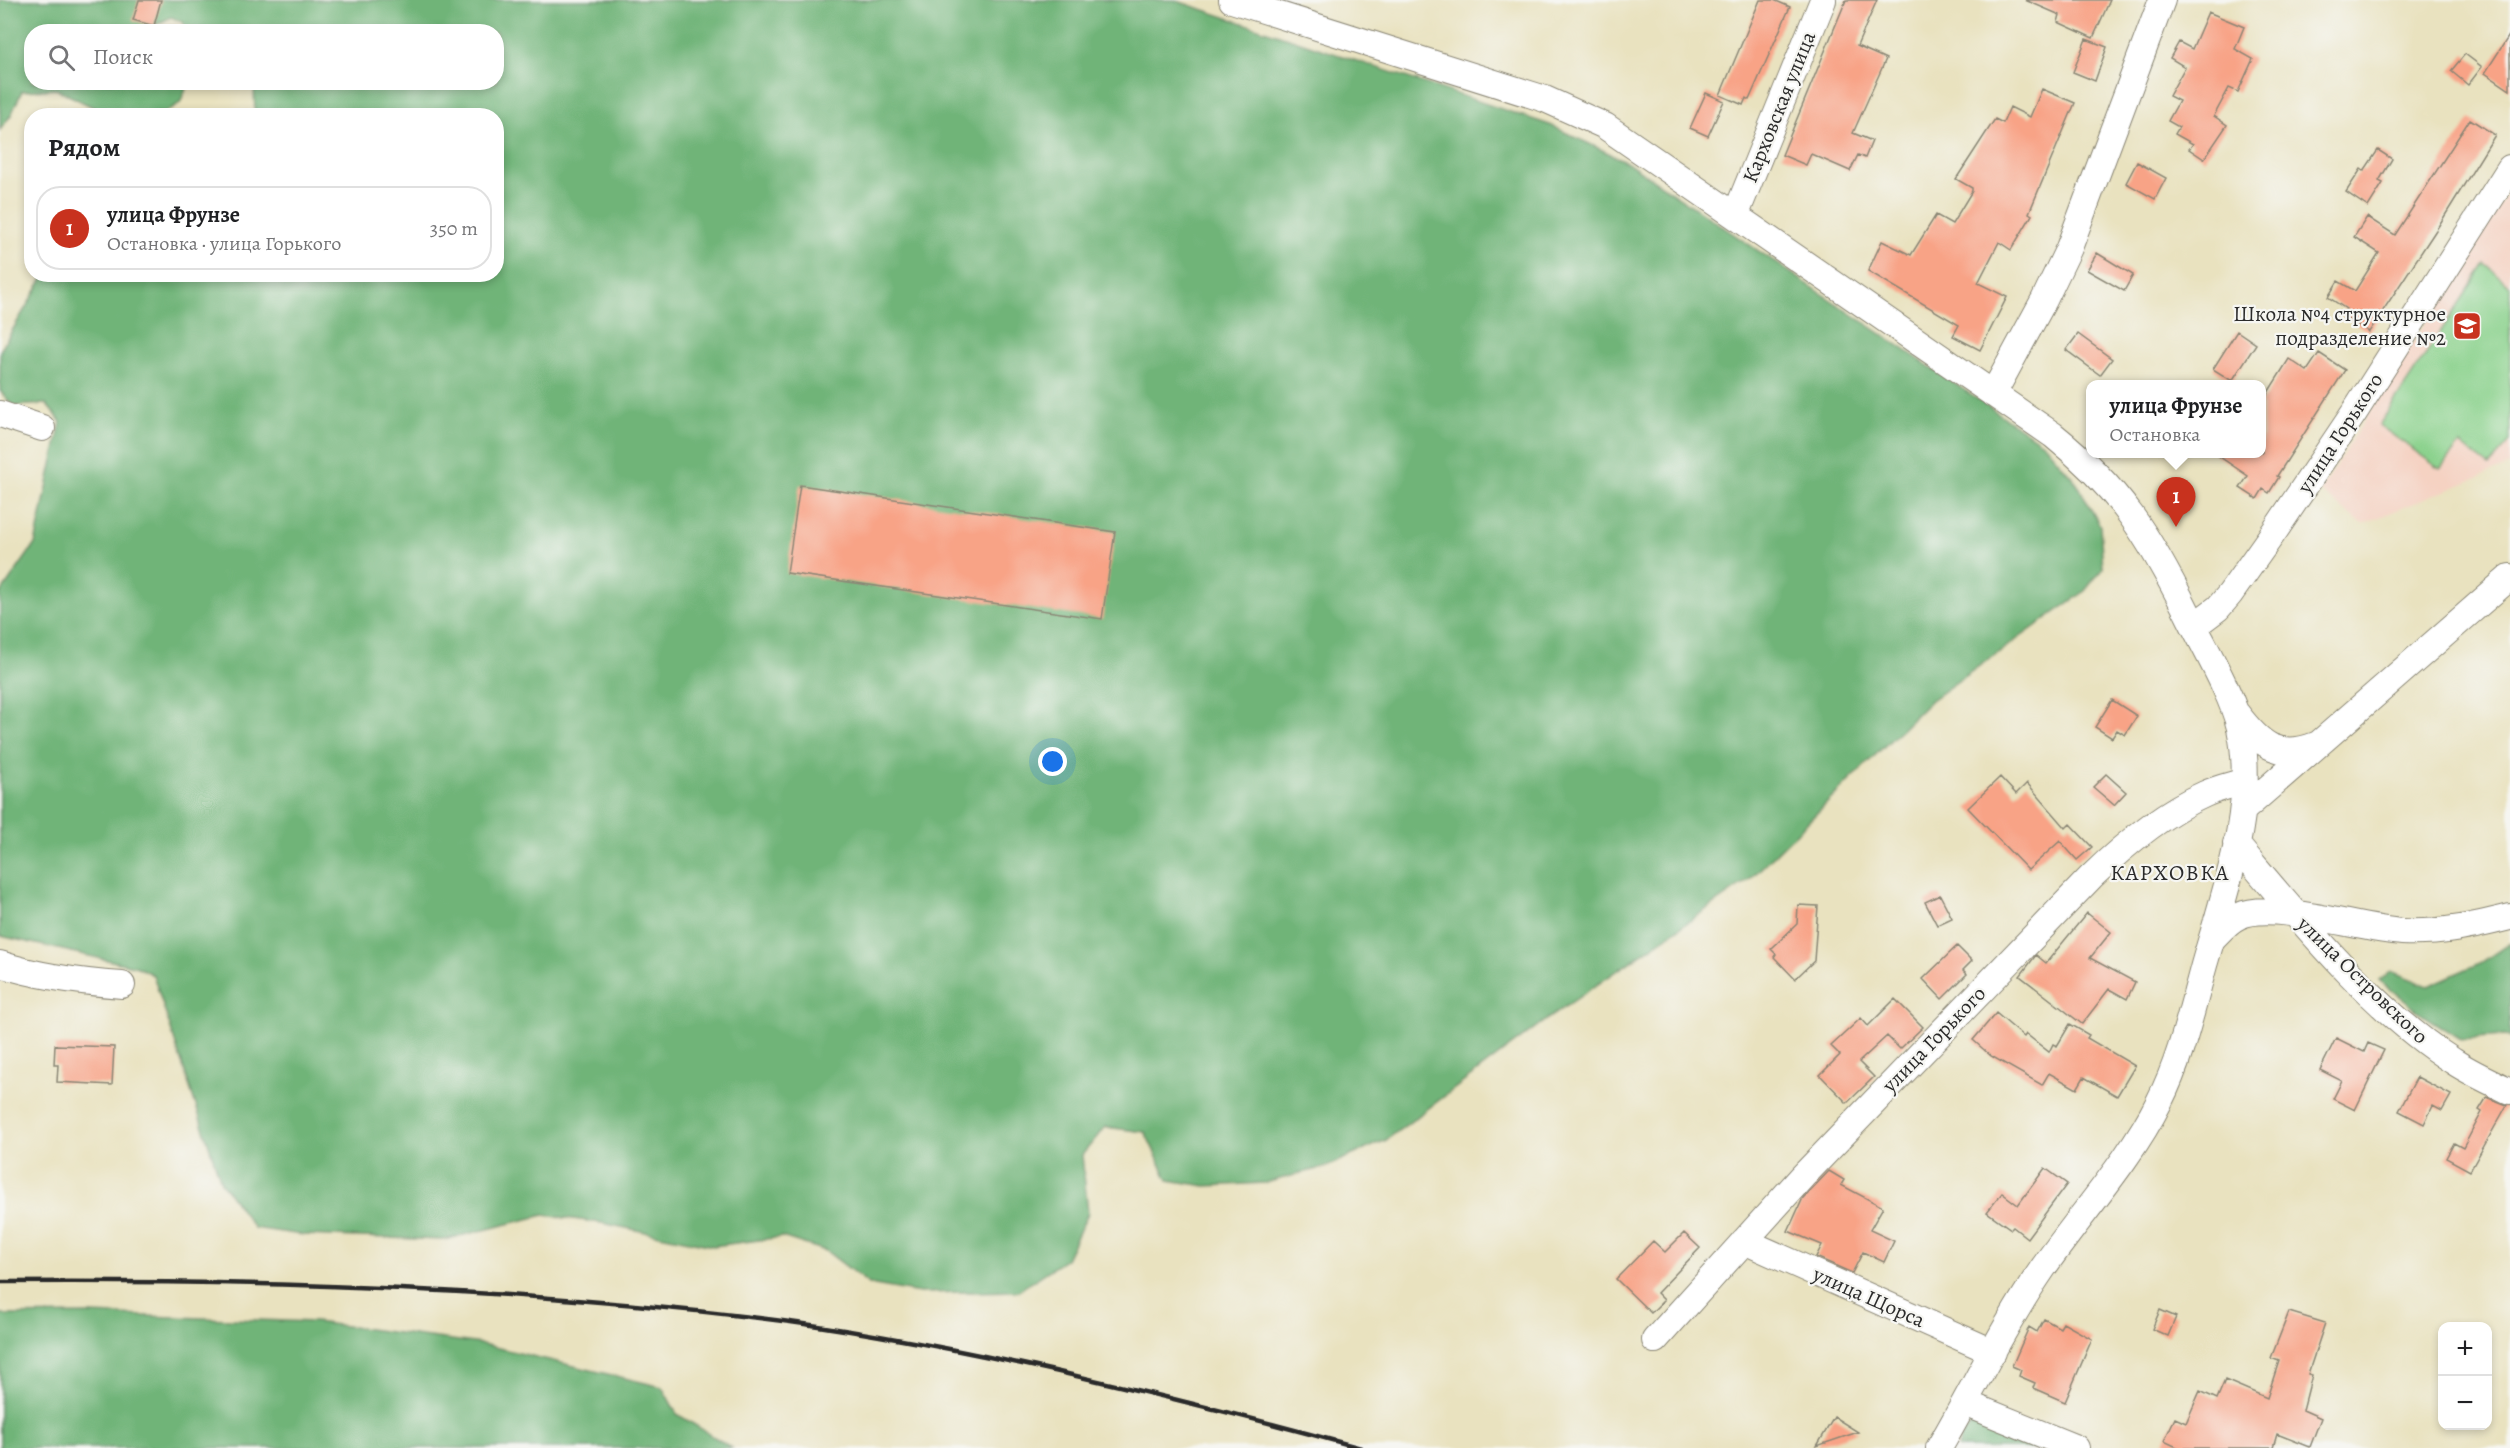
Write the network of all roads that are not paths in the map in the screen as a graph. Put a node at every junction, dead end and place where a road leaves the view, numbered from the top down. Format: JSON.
{"nodes":[{"id":1,"x":1232,"y":0,"type":"edge"},
{"id":2,"x":1823,"y":0,"type":"edge"},
{"id":3,"x":2162,"y":0,"type":"edge"},
{"id":4,"x":2510,"y":168,"type":"edge"},
{"id":5,"x":1736,"y":214,"type":"junction"},
{"id":6,"x":1993,"y":393,"type":"junction"},
{"id":7,"x":0,"y":414,"type":"edge"},
{"id":8,"x":42,"y":428,"type":"dead end"},
{"id":9,"x":2510,"y":577,"type":"edge"},
{"id":10,"x":2194,"y":626,"type":"junction"},
{"id":11,"x":2235,"y":711,"type":"junction"},
{"id":12,"x":2319,"y":744,"type":"junction"},
{"id":13,"x":2246,"y":781,"type":"junction"},
{"id":14,"x":2243,"y":810,"type":"junction"},
{"id":15,"x":2236,"y":844,"type":"junction"},
{"id":16,"x":2296,"y":915,"type":"junction"},
{"id":17,"x":2510,"y":917,"type":"edge"},
{"id":18,"x":2212,"y":939,"type":"junction"},
{"id":19,"x":0,"y":964,"type":"edge"},
{"id":20,"x":122,"y":985,"type":"dead end"},
{"id":21,"x":2510,"y":1091,"type":"edge"},
{"id":22,"x":1744,"y":1241,"type":"junction"},
{"id":23,"x":1655,"y":1340,"type":"dead end"},
{"id":24,"x":1993,"y":1352,"type":"junction"},
{"id":25,"x":1965,"y":1403,"type":"junction"},
{"id":26,"x":1939,"y":1448,"type":"edge"},
{"id":27,"x":2076,"y":1448,"type":"edge"}],
"edges":[{"from":1,"to":5,"type":"street"},
{"from":2,"to":5,"type":"street","name":"Карховская улица"},
{"from":3,"to":6,"type":"street"},
{"from":4,"to":10,"type":"street","name":"улица Горького"},
{"from":5,"to":6,"type":"street"},
{"from":6,"to":10,"type":"street"},
{"from":7,"to":8,"type":"street"},
{"from":9,"to":12,"type":"street"},
{"from":10,"to":11,"type":"street"},
{"from":11,"to":12,"type":"street"},
{"from":11,"to":13,"type":"street"},
{"from":12,"to":14,"type":"street"},
{"from":13,"to":14,"type":"street"},
{"from":13,"to":22,"type":"street","name":"улица Горького"},
{"from":14,"to":15,"type":"street"},
{"from":15,"to":16,"type":"street","name":"улица Островского"},
{"from":15,"to":18,"type":"street"},
{"from":16,"to":17,"type":"street"},
{"from":16,"to":18,"type":"street"},
{"from":16,"to":21,"type":"street","name":"улица Островского"},
{"from":18,"to":24,"type":"street"},
{"from":19,"to":20,"type":"street"},
{"from":22,"to":23,"type":"street","name":"улица Горького"},
{"from":22,"to":24,"type":"street","name":"улица Щорса"},
{"from":24,"to":25,"type":"street"},
{"from":25,"to":26,"type":"street"},
{"from":25,"to":27,"type":"street"}]}
